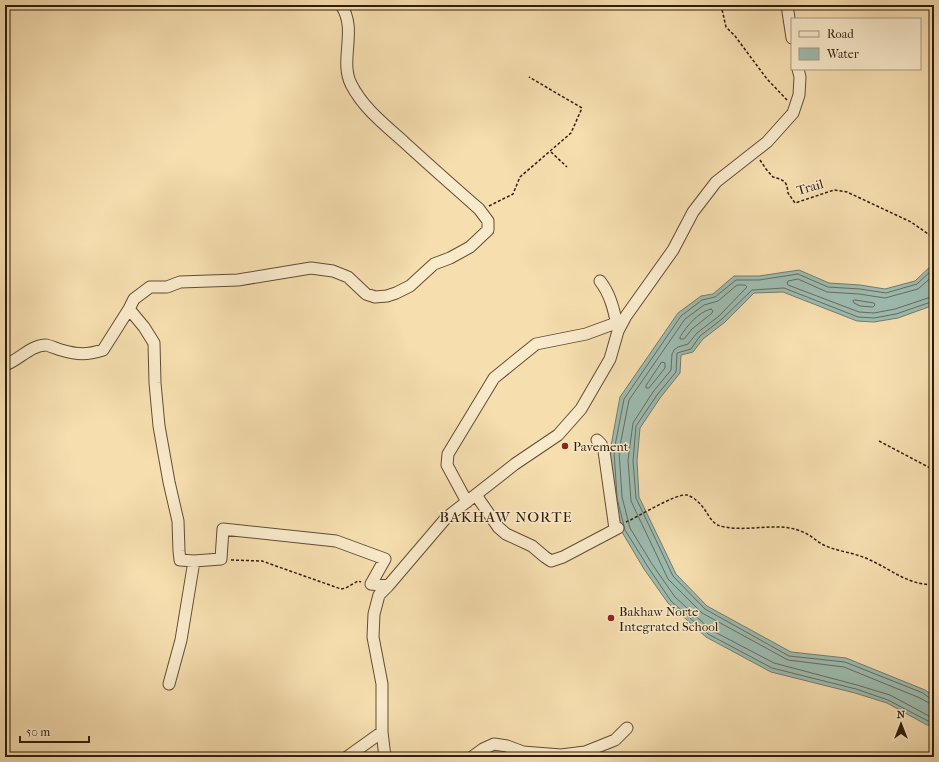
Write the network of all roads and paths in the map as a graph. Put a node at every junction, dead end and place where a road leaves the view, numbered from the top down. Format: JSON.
{"nodes":[{"id":1,"x":341,"y":5,"type":"edge"},
{"id":2,"x":721,"y":5,"type":"edge"},
{"id":3,"x":787,"y":5,"type":"edge"},
{"id":4,"x":791,"y":31,"type":"edge"},
{"id":5,"x":798,"y":70,"type":"edge"},
{"id":6,"x":529,"y":77,"type":"dead end"},
{"id":7,"x":794,"y":109,"type":"junction"},
{"id":8,"x":550,"y":152,"type":"junction"},
{"id":9,"x":755,"y":152,"type":"junction"},
{"id":10,"x":567,"y":167,"type":"dead end"},
{"id":11,"x":479,"y":209,"type":"junction"},
{"id":12,"x":934,"y":238,"type":"edge"},
{"id":13,"x":600,"y":281,"type":"dead end"},
{"id":14,"x":128,"y":308,"type":"junction"},
{"id":15,"x":617,"y":327,"type":"junction"},
{"id":16,"x":5,"y":365,"type":"edge"},
{"id":17,"x":597,"y":440,"type":"dead end"},
{"id":18,"x":879,"y":440,"type":"dead end"},
{"id":19,"x":934,"y":470,"type":"edge"},
{"id":20,"x":471,"y":499,"type":"junction"},
{"id":21,"x":619,"y":527,"type":"junction"},
{"id":22,"x":221,"y":559,"type":"junction"},
{"id":23,"x":194,"y":561,"type":"junction"},
{"id":24,"x":371,"y":584,"type":"junction"},
{"id":25,"x":934,"y":585,"type":"edge"},
{"id":26,"x":388,"y":586,"type":"junction"},
{"id":27,"x":169,"y":684,"type":"dead end"},
{"id":28,"x":627,"y":728,"type":"dead end"},
{"id":29,"x":382,"y":732,"type":"junction"},
{"id":30,"x":347,"y":757,"type":"edge"},
{"id":31,"x":385,"y":757,"type":"edge"},
{"id":32,"x":472,"y":757,"type":"edge"}],
"edges":[{"from":1,"to":11,"type":"street"},
{"from":2,"to":7,"type":"path"},
{"from":3,"to":4,"type":"street"},
{"from":5,"to":7,"type":"street"},
{"from":6,"to":8,"type":"path"},
{"from":7,"to":9,"type":"street"},
{"from":8,"to":10,"type":"path"},
{"from":8,"to":11,"type":"path"},
{"from":9,"to":12,"type":"path","name":"Trail"},
{"from":9,"to":15,"type":"street"},
{"from":11,"to":14,"type":"street"},
{"from":13,"to":15,"type":"street"},
{"from":14,"to":16,"type":"street"},
{"from":14,"to":23,"type":"street"},
{"from":15,"to":20,"type":"street"},
{"from":15,"to":20,"type":"street"},
{"from":17,"to":21,"type":"street"},
{"from":18,"to":19,"type":"path"},
{"from":20,"to":21,"type":"street"},
{"from":20,"to":26,"type":"street"},
{"from":21,"to":25,"type":"path"},
{"from":22,"to":23,"type":"street"},
{"from":22,"to":24,"type":"path"},
{"from":22,"to":24,"type":"street"},
{"from":23,"to":27,"type":"street"},
{"from":24,"to":26,"type":"street"},
{"from":26,"to":29,"type":"street"},
{"from":28,"to":32,"type":"street"},
{"from":29,"to":30,"type":"street"},
{"from":29,"to":31,"type":"street"}]}
